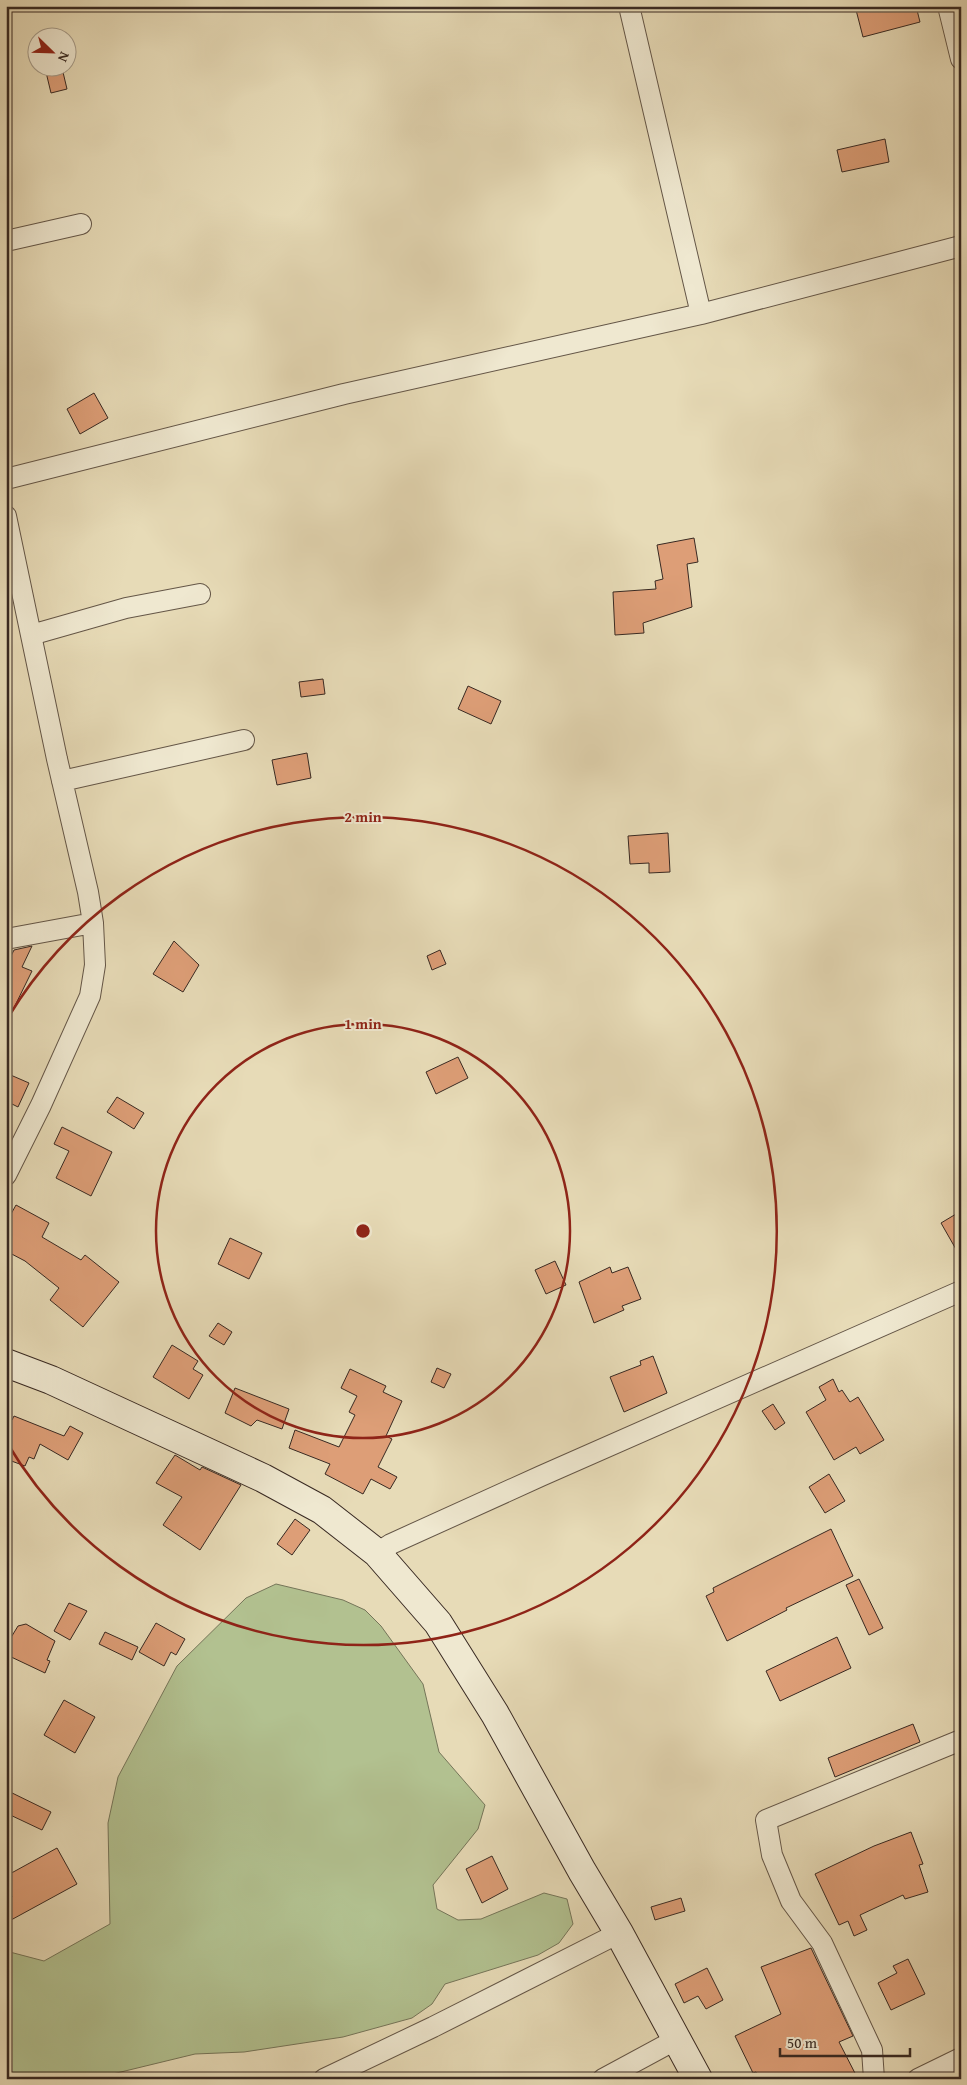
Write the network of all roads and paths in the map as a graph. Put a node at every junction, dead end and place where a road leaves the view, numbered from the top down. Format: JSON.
{"nodes":[{"id":1,"x":628,"y":6,"type":"edge"},
{"id":2,"x":948,"y":6,"type":"edge"},
{"id":3,"x":961,"y":59,"type":"edge"},
{"id":4,"x":81,"y":224,"type":"dead end"},
{"id":5,"x":6,"y":242,"type":"edge"},
{"id":6,"x":961,"y":246,"type":"edge"},
{"id":7,"x":701,"y":314,"type":"junction"},
{"id":8,"x":6,"y":479,"type":"edge"},
{"id":9,"x":6,"y":516,"type":"edge"},
{"id":10,"x":200,"y":594,"type":"dead end"},
{"id":11,"x":31,"y":635,"type":"junction"},
{"id":12,"x":244,"y":740,"type":"dead end"},
{"id":13,"x":62,"y":781,"type":"junction"},
{"id":14,"x":93,"y":923,"type":"junction"},
{"id":15,"x":6,"y":939,"type":"edge"},
{"id":16,"x":6,"y":1174,"type":"edge"},
{"id":17,"x":961,"y":1291,"type":"edge"},
{"id":18,"x":6,"y":1363,"type":"edge"},
{"id":19,"x":377,"y":1553,"type":"junction"},
{"id":20,"x":961,"y":1740,"type":"edge"},
{"id":21,"x":619,"y":1933,"type":"junction"},
{"id":22,"x":677,"y":2039,"type":"junction"},
{"id":23,"x":961,"y":2058,"type":"edge"},
{"id":24,"x":324,"y":2079,"type":"edge"},
{"id":25,"x":602,"y":2079,"type":"edge"},
{"id":26,"x":698,"y":2079,"type":"edge"},
{"id":27,"x":874,"y":2079,"type":"edge"},
{"id":28,"x":918,"y":2079,"type":"edge"}],
"edges":[{"from":1,"to":7,"type":"street"},
{"from":2,"to":3,"type":"street"},
{"from":4,"to":5,"type":"street"},
{"from":6,"to":7,"type":"street"},
{"from":7,"to":8,"type":"street"},
{"from":9,"to":11,"type":"street"},
{"from":10,"to":11,"type":"street"},
{"from":11,"to":13,"type":"street"},
{"from":12,"to":13,"type":"street"},
{"from":13,"to":14,"type":"street"},
{"from":14,"to":15,"type":"street"},
{"from":14,"to":16,"type":"street"},
{"from":17,"to":19,"type":"street"},
{"from":18,"to":19,"type":"main road"},
{"from":19,"to":21,"type":"main road"},
{"from":20,"to":27,"type":"street"},
{"from":21,"to":22,"type":"main road"},
{"from":21,"to":24,"type":"street"},
{"from":22,"to":25,"type":"street"},
{"from":22,"to":26,"type":"main road"},
{"from":23,"to":28,"type":"street"}]}
